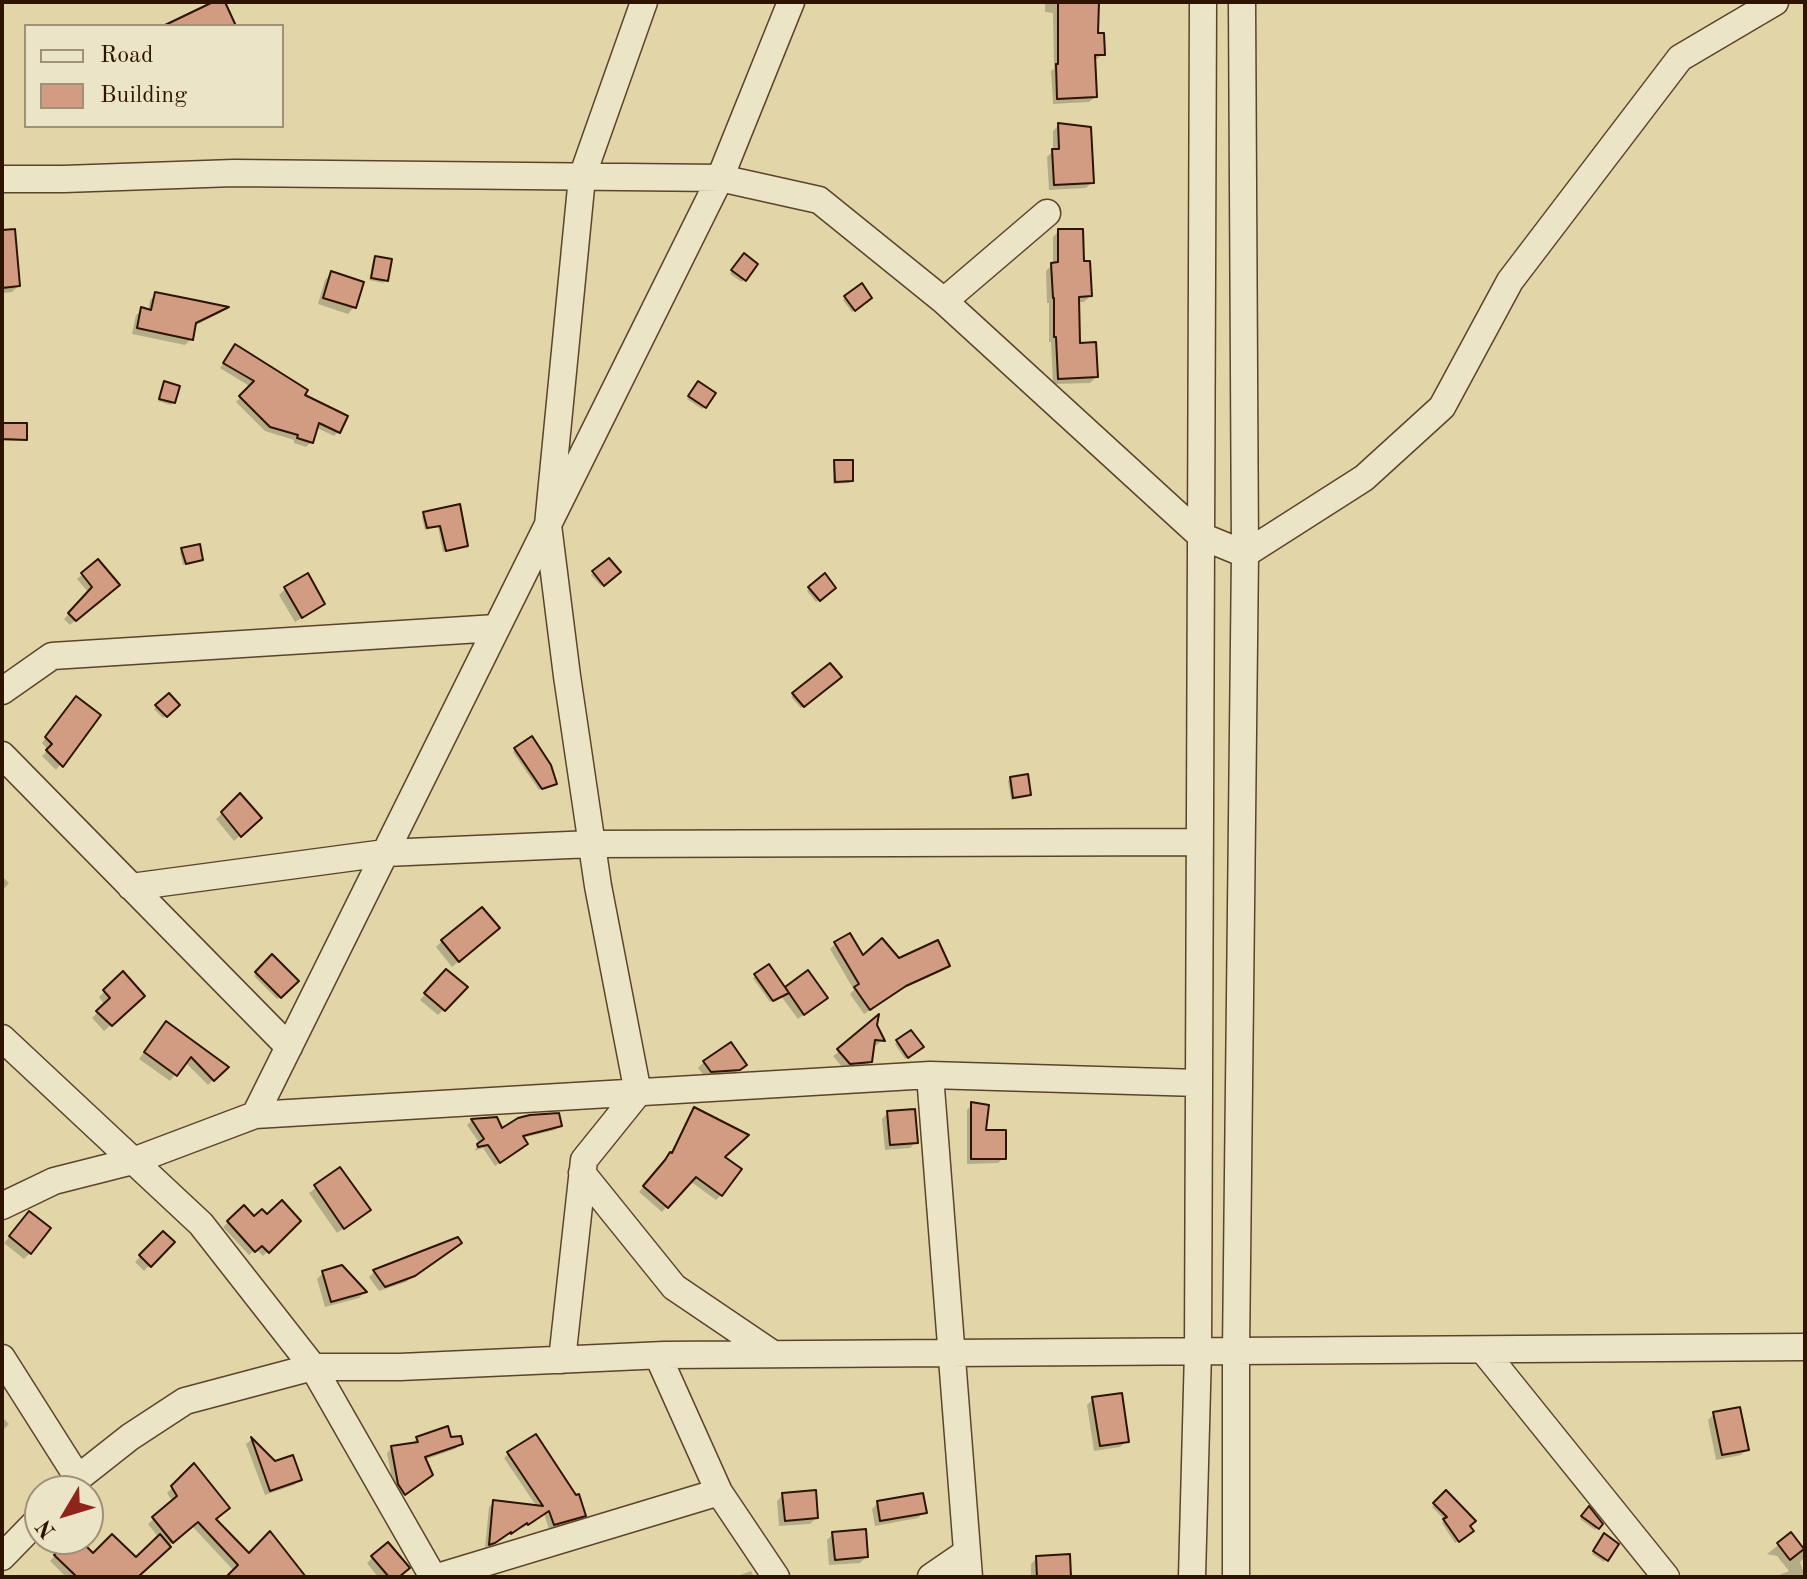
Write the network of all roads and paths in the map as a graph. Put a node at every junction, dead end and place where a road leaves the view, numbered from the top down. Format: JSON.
{"nodes":[{"id":1,"x":644,"y":2,"type":"edge"},
{"id":2,"x":791,"y":2,"type":"edge"},
{"id":3,"x":1203,"y":2,"type":"edge"},
{"id":4,"x":1242,"y":2,"type":"edge"},
{"id":5,"x":1775,"y":2,"type":"edge"},
{"id":6,"x":582,"y":177,"type":"junction"},
{"id":7,"x":720,"y":178,"type":"junction"},
{"id":8,"x":2,"y":179,"type":"edge"},
{"id":9,"x":1047,"y":213,"type":"dead end"},
{"id":10,"x":944,"y":301,"type":"junction"},
{"id":11,"x":548,"y":525,"type":"junction"},
{"id":12,"x":1201,"y":536,"type":"junction"},
{"id":13,"x":1245,"y":554,"type":"junction"},
{"id":14,"x":496,"y":628,"type":"junction"},
{"id":15,"x":2,"y":691,"type":"edge"},
{"id":16,"x":2,"y":755,"type":"edge"},
{"id":17,"x":1200,"y":842,"type":"junction"},
{"id":18,"x":592,"y":844,"type":"junction"},
{"id":19,"x":385,"y":853,"type":"junction"},
{"id":20,"x":131,"y":887,"type":"junction"},
{"id":21,"x":2,"y":1038,"type":"edge"},
{"id":22,"x":289,"y":1047,"type":"junction"},
{"id":23,"x":930,"y":1075,"type":"junction"},
{"id":24,"x":1199,"y":1083,"type":"junction"},
{"id":25,"x":638,"y":1093,"type":"junction"},
{"id":26,"x":255,"y":1115,"type":"junction"},
{"id":27,"x":133,"y":1161,"type":"junction"},
{"id":28,"x":582,"y":1173,"type":"junction"},
{"id":29,"x":2,"y":1206,"type":"edge"},
{"id":30,"x":1805,"y":1347,"type":"edge"},
{"id":31,"x":1483,"y":1350,"type":"junction"},
{"id":32,"x":1198,"y":1351,"type":"junction"},
{"id":33,"x":1236,"y":1351,"type":"junction"},
{"id":34,"x":952,"y":1352,"type":"junction"},
{"id":35,"x":773,"y":1354,"type":"junction"},
{"id":36,"x":658,"y":1356,"type":"junction"},
{"id":37,"x":2,"y":1358,"type":"edge"},
{"id":38,"x":562,"y":1360,"type":"junction"},
{"id":39,"x":313,"y":1367,"type":"junction"},
{"id":40,"x":66,"y":1475,"type":"edge"},
{"id":41,"x":84,"y":1475,"type":"edge"},
{"id":42,"x":719,"y":1492,"type":"junction"},
{"id":43,"x":24,"y":1534,"type":"edge"},
{"id":44,"x":2,"y":1557,"type":"edge"},
{"id":45,"x":968,"y":1565,"type":"edge"},
{"id":46,"x":2,"y":1571,"type":"edge"},
{"id":47,"x":7,"y":1577,"type":"edge"},
{"id":48,"x":436,"y":1577,"type":"edge"},
{"id":49,"x":776,"y":1577,"type":"edge"},
{"id":50,"x":931,"y":1577,"type":"edge"},
{"id":51,"x":1192,"y":1577,"type":"edge"},
{"id":52,"x":1236,"y":1577,"type":"edge"},
{"id":53,"x":1666,"y":1577,"type":"edge"}],
"edges":[{"from":1,"to":6,"type":"street"},
{"from":2,"to":7,"type":"street"},
{"from":3,"to":12,"type":"street"},
{"from":4,"to":13,"type":"street"},
{"from":5,"to":13,"type":"street"},
{"from":6,"to":7,"type":"street"},
{"from":6,"to":8,"type":"street"},
{"from":6,"to":11,"type":"street"},
{"from":7,"to":10,"type":"street"},
{"from":7,"to":11,"type":"street"},
{"from":9,"to":10,"type":"street"},
{"from":10,"to":12,"type":"street"},
{"from":11,"to":14,"type":"street"},
{"from":11,"to":18,"type":"street"},
{"from":12,"to":13,"type":"street"},
{"from":12,"to":17,"type":"street"},
{"from":13,"to":33,"type":"street"},
{"from":14,"to":15,"type":"street"},
{"from":14,"to":19,"type":"street"},
{"from":16,"to":20,"type":"street"},
{"from":17,"to":18,"type":"street"},
{"from":17,"to":24,"type":"street"},
{"from":18,"to":19,"type":"street"},
{"from":18,"to":25,"type":"street"},
{"from":19,"to":20,"type":"street"},
{"from":19,"to":22,"type":"street"},
{"from":20,"to":22,"type":"street"},
{"from":21,"to":27,"type":"street"},
{"from":22,"to":26,"type":"street"},
{"from":23,"to":24,"type":"street"},
{"from":23,"to":25,"type":"street"},
{"from":23,"to":34,"type":"street"},
{"from":24,"to":32,"type":"street"},
{"from":25,"to":26,"type":"street"},
{"from":25,"to":28,"type":"street"},
{"from":26,"to":27,"type":"street"},
{"from":27,"to":29,"type":"street"},
{"from":27,"to":39,"type":"street"},
{"from":28,"to":35,"type":"street"},
{"from":28,"to":38,"type":"street"},
{"from":30,"to":31,"type":"street"},
{"from":31,"to":33,"type":"street"},
{"from":31,"to":53,"type":"street"},
{"from":32,"to":33,"type":"street"},
{"from":32,"to":34,"type":"street"},
{"from":32,"to":51,"type":"street"},
{"from":33,"to":52,"type":"street"},
{"from":34,"to":35,"type":"street"},
{"from":34,"to":45,"type":"street"},
{"from":35,"to":36,"type":"street"},
{"from":36,"to":38,"type":"street"},
{"from":36,"to":42,"type":"street"},
{"from":37,"to":40,"type":"street"},
{"from":38,"to":39,"type":"street"},
{"from":39,"to":41,"type":"street"},
{"from":39,"to":48,"type":"street"},
{"from":42,"to":48,"type":"street"},
{"from":42,"to":49,"type":"street"},
{"from":43,"to":44,"type":"street"},
{"from":45,"to":50,"type":"street"},
{"from":46,"to":47,"type":"street"}]}
